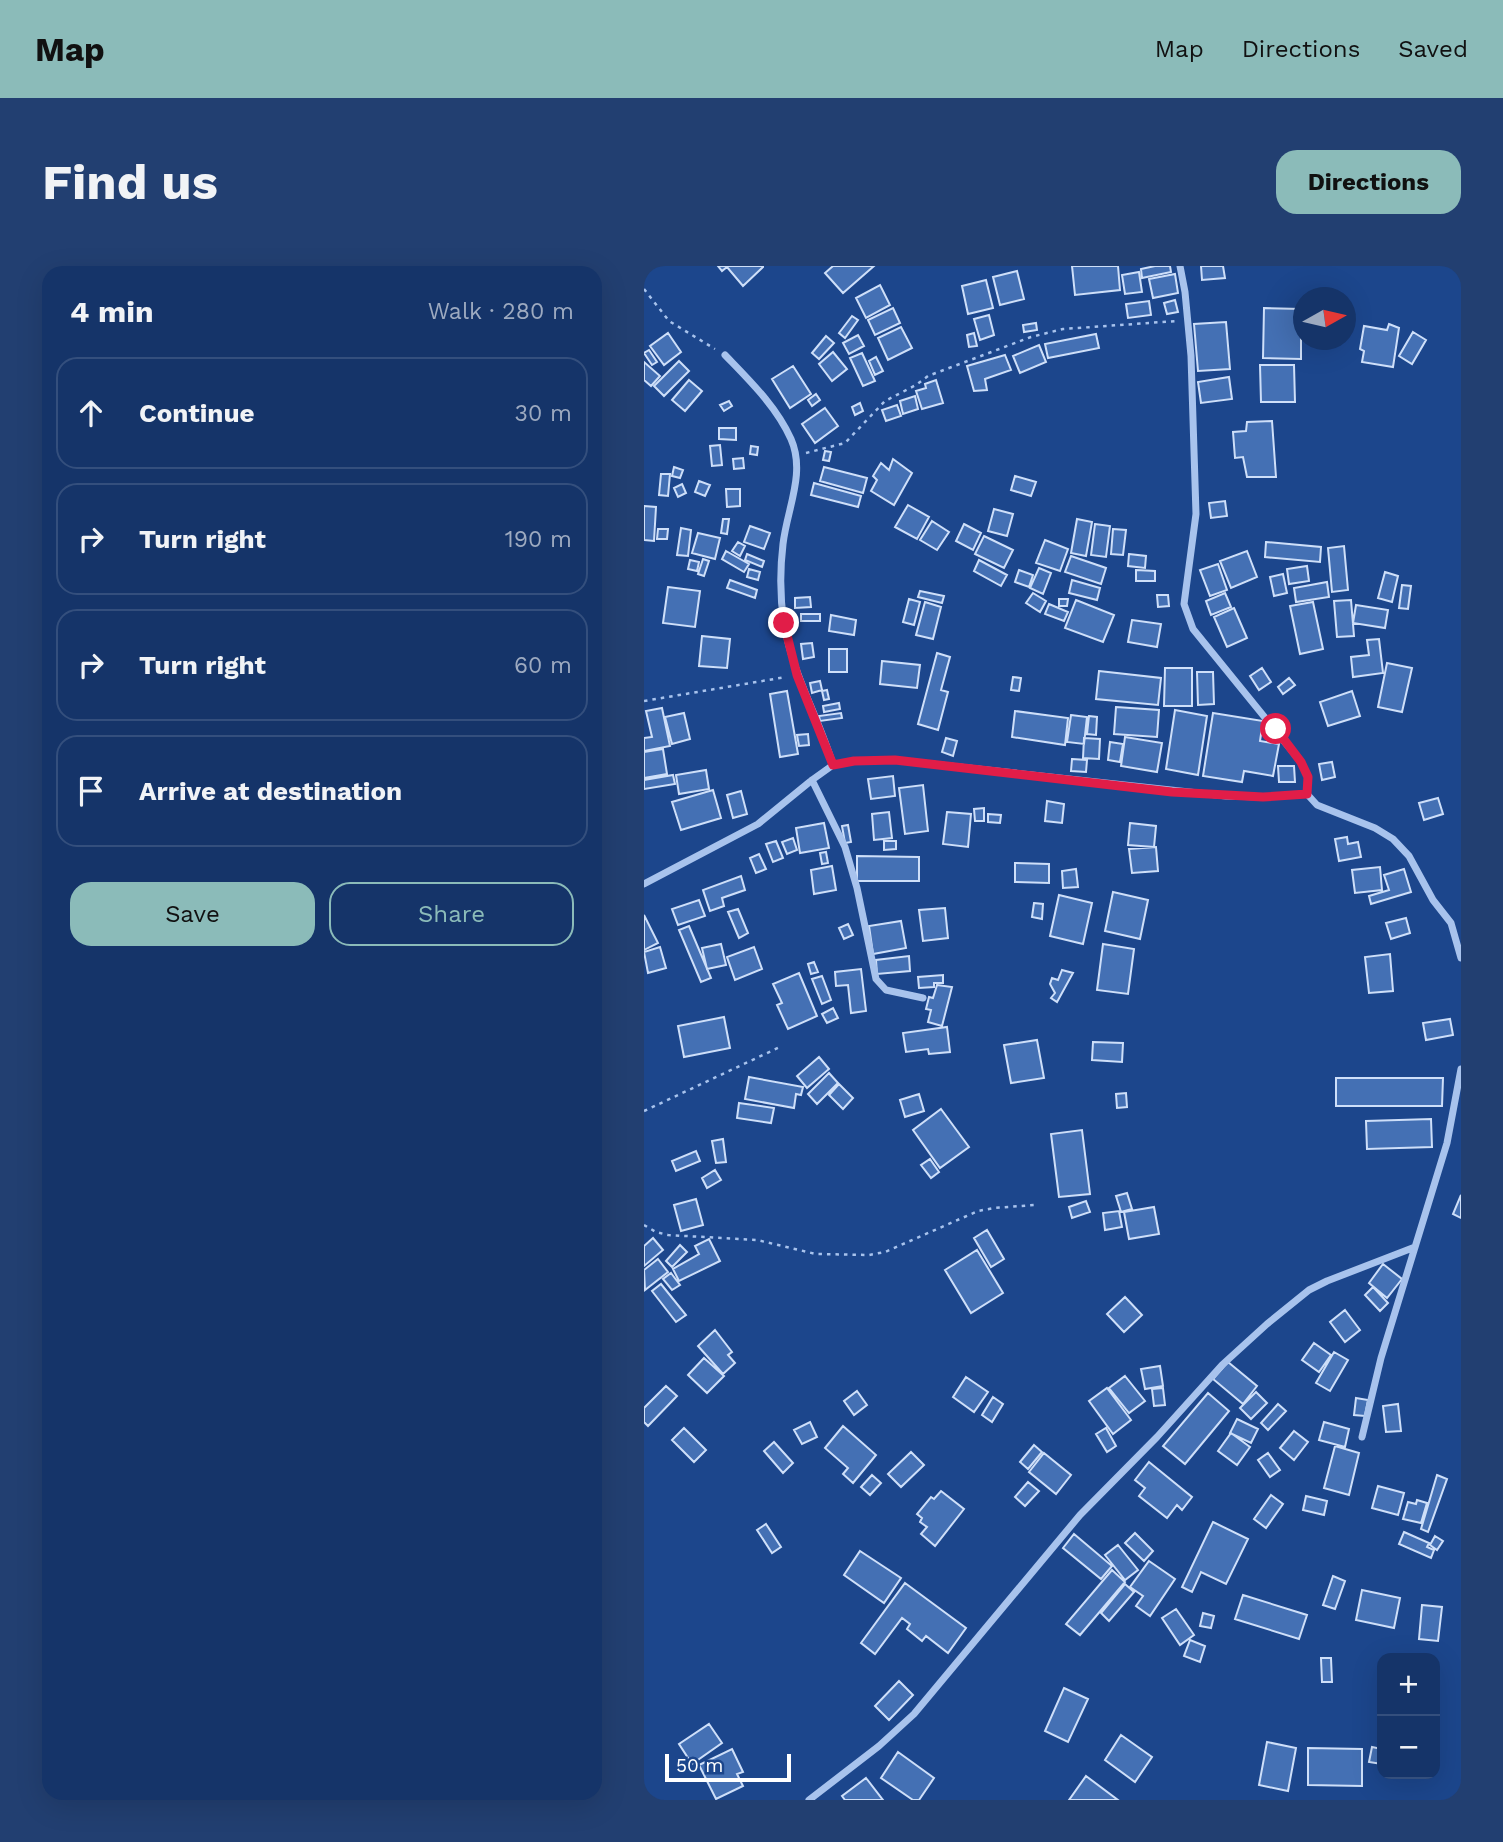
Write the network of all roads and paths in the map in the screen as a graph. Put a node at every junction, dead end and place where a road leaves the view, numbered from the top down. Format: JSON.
{"nodes":[{"id":1,"x":1180,"y":266,"type":"edge"},
{"id":2,"x":644,"y":289,"type":"edge"},
{"id":3,"x":1188,"y":320,"type":"junction"},
{"id":4,"x":725,"y":355,"type":"joint"},
{"id":5,"x":796,"y":456,"type":"junction"},
{"id":6,"x":797,"y":675,"type":"junction"},
{"id":7,"x":644,"y":701,"type":"edge"},
{"id":8,"x":833,"y":765,"type":"junction"},
{"id":9,"x":812,"y":780,"type":"junction"},
{"id":10,"x":1307,"y":794,"type":"junction"},
{"id":11,"x":644,"y":884,"type":"edge"},
{"id":12,"x":1461,"y":922,"type":"edge"},
{"id":13,"x":1451,"y":923,"type":"junction"},
{"id":14,"x":1461,"y":958,"type":"edge"},
{"id":15,"x":923,"y":998,"type":"dead end"},
{"id":16,"x":782,"y":1046,"type":"dead end"},
{"id":17,"x":1461,"y":1069,"type":"edge"},
{"id":18,"x":644,"y":1111,"type":"edge"},
{"id":19,"x":1034,"y":1205,"type":"dead end"},
{"id":20,"x":644,"y":1225,"type":"edge"},
{"id":21,"x":1415,"y":1247,"type":"junction"},
{"id":22,"x":1362,"y":1437,"type":"dead end"},
{"id":23,"x":809,"y":1800,"type":"edge"}],
"edges":[{"from":1,"to":3,"type":"street"},
{"from":2,"to":4,"type":"path"},
{"from":3,"to":5,"type":"path"},
{"from":3,"to":10,"type":"street"},
{"from":4,"to":5,"type":"street"},
{"from":5,"to":6,"type":"street"},
{"from":6,"to":7,"type":"path"},
{"from":6,"to":8,"type":"street"},
{"from":8,"to":9,"type":"street"},
{"from":8,"to":10,"type":"street"},
{"from":9,"to":11,"type":"street"},
{"from":9,"to":15,"type":"street"},
{"from":10,"to":13,"type":"street"},
{"from":12,"to":13,"type":"street"},
{"from":13,"to":14,"type":"street"},
{"from":16,"to":18,"type":"path"},
{"from":17,"to":21,"type":"street"},
{"from":19,"to":20,"type":"path"},
{"from":21,"to":22,"type":"street"},
{"from":21,"to":23,"type":"street"}]}
